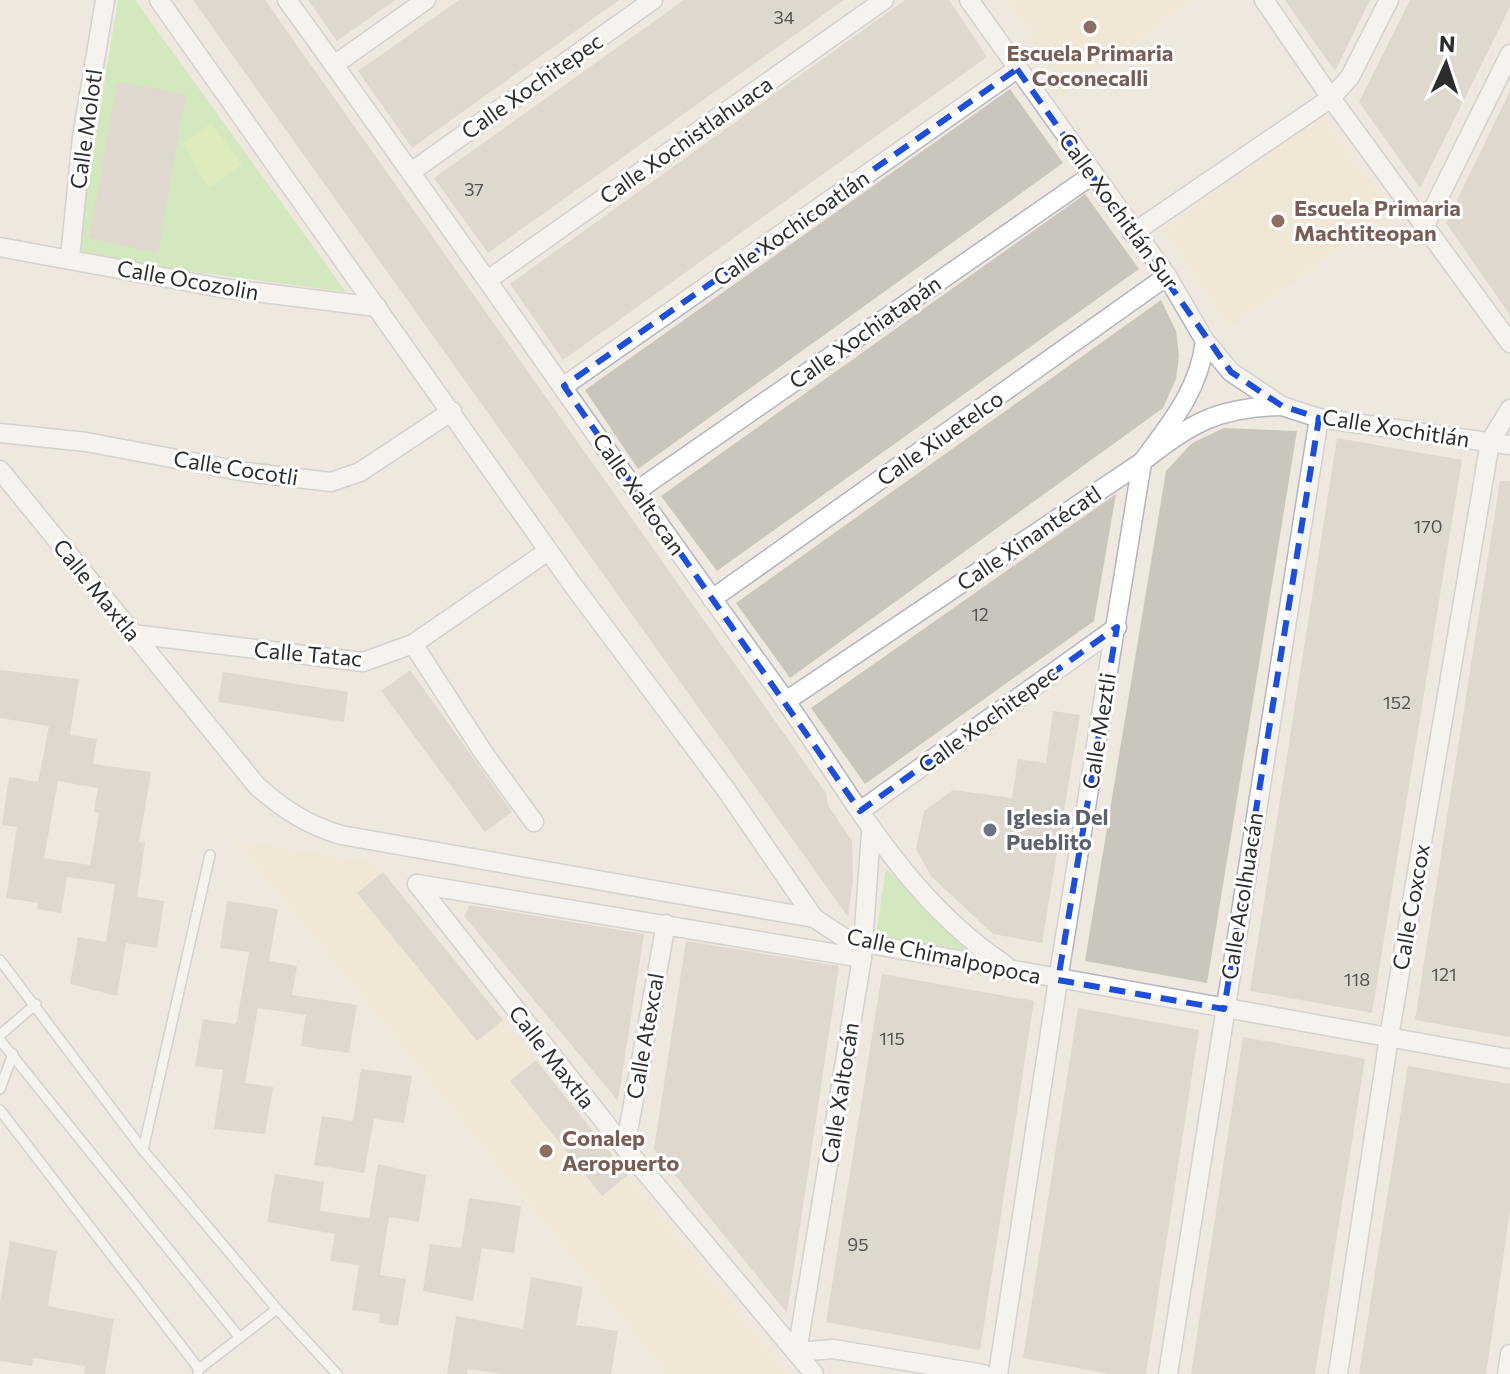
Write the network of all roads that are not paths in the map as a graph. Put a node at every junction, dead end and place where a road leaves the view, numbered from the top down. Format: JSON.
{"nodes":[{"id":1,"x":105,"y":0,"type":"edge"},
{"id":2,"x":159,"y":0,"type":"edge"},
{"id":3,"x":287,"y":0,"type":"edge"},
{"id":4,"x":426,"y":0,"type":"edge"},
{"id":5,"x":653,"y":0,"type":"edge"},
{"id":6,"x":884,"y":0,"type":"edge"},
{"id":7,"x":969,"y":0,"type":"edge"},
{"id":8,"x":1264,"y":0,"type":"edge"},
{"id":9,"x":1389,"y":0,"type":"edge"},
{"id":10,"x":1510,"y":54,"type":"edge"},
{"id":11,"x":334,"y":65,"type":"junction"},
{"id":12,"x":1017,"y":69,"type":"junction"},
{"id":13,"x":1331,"y":98,"type":"junction"},
{"id":14,"x":411,"y":172,"type":"junction"},
{"id":15,"x":1092,"y":175,"type":"junction"},
{"id":16,"x":1424,"y":227,"type":"junction"},
{"id":17,"x":1133,"y":233,"type":"junction"},
{"id":18,"x":0,"y":247,"type":"edge"},
{"id":19,"x":70,"y":258,"type":"junction"},
{"id":20,"x":1167,"y":276,"type":"junction"},
{"id":21,"x":489,"y":279,"type":"junction"},
{"id":22,"x":377,"y":307,"type":"junction"},
{"id":23,"x":1205,"y":341,"type":"junction"},
{"id":24,"x":1510,"y":343,"type":"edge"},
{"id":25,"x":564,"y":386,"type":"junction"},
{"id":26,"x":1282,"y":406,"type":"junction"},
{"id":27,"x":1510,"y":409,"type":"edge"},
{"id":28,"x":452,"y":411,"type":"junction"},
{"id":29,"x":1319,"y":418,"type":"junction"},
{"id":30,"x":0,"y":433,"type":"edge"},
{"id":31,"x":1490,"y":442,"type":"junction"},
{"id":32,"x":1510,"y":445,"type":"edge"},
{"id":33,"x":1142,"y":462,"type":"junction"},
{"id":34,"x":0,"y":470,"type":"edge"},
{"id":35,"x":638,"y":490,"type":"junction"},
{"id":36,"x":548,"y":551,"type":"junction"},
{"id":37,"x":712,"y":599,"type":"junction"},
{"id":38,"x":1117,"y":627,"type":"junction"},
{"id":39,"x":132,"y":634,"type":"junction"},
{"id":40,"x":413,"y":644,"type":"junction"},
{"id":41,"x":786,"y":701,"type":"junction"},
{"id":42,"x":860,"y":811,"type":"junction"},
{"id":43,"x":534,"y":822,"type":"dead end"},
{"id":44,"x":871,"y":832,"type":"junction"},
{"id":45,"x":383,"y":840,"type":"joint"},
{"id":46,"x":210,"y":855,"type":"dead end"},
{"id":47,"x":814,"y":918,"type":"junction"},
{"id":48,"x":666,"y":924,"type":"junction"},
{"id":49,"x":863,"y":950,"type":"junction"},
{"id":50,"x":0,"y":960,"type":"edge"},
{"id":51,"x":1011,"y":968,"type":"junction"},
{"id":52,"x":1058,"y":980,"type":"junction"},
{"id":53,"x":36,"y":1004,"type":"junction"},
{"id":54,"x":1224,"y":1009,"type":"junction"},
{"id":55,"x":0,"y":1037,"type":"edge"},
{"id":56,"x":1389,"y":1037,"type":"junction"},
{"id":57,"x":13,"y":1054,"type":"junction"},
{"id":58,"x":1510,"y":1059,"type":"edge"},
{"id":59,"x":0,"y":1089,"type":"edge"},
{"id":60,"x":0,"y":1110,"type":"edge"},
{"id":61,"x":625,"y":1148,"type":"junction"},
{"id":62,"x":143,"y":1150,"type":"junction"},
{"id":63,"x":277,"y":1309,"type":"junction"},
{"id":64,"x":240,"y":1338,"type":"junction"},
{"id":65,"x":797,"y":1352,"type":"junction"},
{"id":66,"x":1510,"y":1354,"type":"edge"},
{"id":67,"x":199,"y":1372,"type":"edge"},
{"id":68,"x":337,"y":1374,"type":"edge"},
{"id":69,"x":814,"y":1374,"type":"edge"},
{"id":70,"x":983,"y":1374,"type":"edge"},
{"id":71,"x":998,"y":1374,"type":"edge"},
{"id":72,"x":1168,"y":1374,"type":"edge"},
{"id":73,"x":1338,"y":1374,"type":"edge"},
{"id":74,"x":1507,"y":1374,"type":"edge"}],
"edges":[{"from":1,"to":19,"type":"street","name":"Calle Molotl"},
{"from":2,"to":22,"type":"street"},
{"from":3,"to":11,"type":"street","name":"Calle Xaltocan"},
{"from":4,"to":11,"type":"street"},
{"from":5,"to":14,"type":"street","name":"Calle Xochitepec"},
{"from":6,"to":21,"type":"street","name":"Calle Xochistlahuaca"},
{"from":7,"to":12,"type":"street","name":"Calle Xochitlán Sur"},
{"from":8,"to":13,"type":"street"},
{"from":9,"to":13,"type":"street"},
{"from":10,"to":16,"type":"street"},
{"from":11,"to":14,"type":"street","name":"Calle Xaltocan"},
{"from":12,"to":15,"type":"street","name":"Calle Xochitlán Sur"},
{"from":12,"to":25,"type":"street","name":"Calle Xochicoatlán"},
{"from":13,"to":16,"type":"street"},
{"from":13,"to":17,"type":"street"},
{"from":14,"to":21,"type":"street","name":"Calle Xaltocan"},
{"from":15,"to":17,"type":"street","name":"Calle Xochitlán Sur"},
{"from":15,"to":35,"type":"street","name":"Calle Xochiatapán"},
{"from":16,"to":24,"type":"street"},
{"from":17,"to":20,"type":"street","name":"Calle Xochitlán Sur"},
{"from":18,"to":19,"type":"street","name":"Calle Ocozolin"},
{"from":19,"to":22,"type":"street","name":"Calle Ocozolin"},
{"from":20,"to":23,"type":"street","name":"Calle Xochitlán Sur"},
{"from":20,"to":37,"type":"street","name":"Calle Xiuetelco"},
{"from":21,"to":25,"type":"street","name":"Calle Xaltocan"},
{"from":22,"to":28,"type":"street"},
{"from":23,"to":26,"type":"street","name":"Calle Xochitlán Sur"},
{"from":23,"to":33,"type":"street","name":"Calle Meztli"},
{"from":25,"to":35,"type":"street","name":"Calle Xaltocan"},
{"from":26,"to":29,"type":"street","name":"Calle Xochitlán"},
{"from":26,"to":33,"type":"street","name":"Calle Xinantécatl"},
{"from":27,"to":31,"type":"street"},
{"from":28,"to":30,"type":"street","name":"Calle Cocotli"},
{"from":28,"to":36,"type":"street"},
{"from":29,"to":31,"type":"street","name":"Calle Xochitlán"},
{"from":29,"to":54,"type":"street","name":"Calle Acolhuacán"},
{"from":31,"to":32,"type":"street","name":"Calle Xochitlán"},
{"from":31,"to":56,"type":"street","name":"Calle Coxcox"},
{"from":33,"to":38,"type":"street","name":"Calle Meztli"},
{"from":33,"to":41,"type":"street","name":"Calle Xinantécatl"},
{"from":34,"to":39,"type":"street","name":"Calle Maxtla"},
{"from":35,"to":37,"type":"street","name":"Calle Xaltocan"},
{"from":36,"to":40,"type":"street","name":"Calle Tatac"},
{"from":36,"to":47,"type":"street"},
{"from":37,"to":41,"type":"street","name":"Calle Xaltocan"},
{"from":38,"to":42,"type":"street","name":"Calle Xochitepec"},
{"from":38,"to":52,"type":"street","name":"Calle Meztli"},
{"from":39,"to":40,"type":"street","name":"Calle Tatac"},
{"from":39,"to":45,"type":"street","name":"Calle Maxtla"},
{"from":40,"to":43,"type":"street"},
{"from":41,"to":42,"type":"street","name":"Calle Xaltocan"},
{"from":42,"to":44,"type":"street","name":"Calle Xaltocan"},
{"from":44,"to":49,"type":"street","name":"Calle Xaltocán"},
{"from":44,"to":51,"type":"street","name":"Calle Xaltocan"},
{"from":45,"to":47,"type":"street","name":"Calle Chimalpopoca"},
{"from":46,"to":62,"type":"lane"},
{"from":47,"to":49,"type":"street","name":"Calle Chimalpopoca"},
{"from":48,"to":49,"type":"street"},
{"from":48,"to":61,"type":"street","name":"Calle Atexcal"},
{"from":48,"to":61,"type":"street","name":"Calle Maxtla"},
{"from":49,"to":51,"type":"street","name":"Calle Chimalpopoca"},
{"from":49,"to":65,"type":"street","name":"Calle Xaltocán"},
{"from":50,"to":53,"type":"lane"},
{"from":51,"to":52,"type":"street","name":"Calle Chimalpopoca"},
{"from":52,"to":54,"type":"street","name":"Calle Chimalpopoca"},
{"from":52,"to":71,"type":"street","name":"Calle Meztli"},
{"from":53,"to":55,"type":"lane"},
{"from":53,"to":62,"type":"lane"},
{"from":54,"to":56,"type":"street","name":"Calle Chimalpopoca"},
{"from":54,"to":72,"type":"street","name":"Calle Acolhuacán"},
{"from":55,"to":57,"type":"lane"},
{"from":56,"to":58,"type":"street","name":"Calle Chimalpopoca"},
{"from":56,"to":73,"type":"street","name":"Calle Coxcox"},
{"from":57,"to":59,"type":"lane"},
{"from":57,"to":64,"type":"lane"},
{"from":60,"to":67,"type":"lane"},
{"from":61,"to":65,"type":"street","name":"Calle Maxtla"},
{"from":62,"to":63,"type":"lane"},
{"from":63,"to":64,"type":"lane"},
{"from":63,"to":68,"type":"lane"},
{"from":64,"to":67,"type":"lane"},
{"from":65,"to":69,"type":"street","name":"Calle Maxtla"},
{"from":65,"to":70,"type":"street"},
{"from":66,"to":74,"type":"street"}]}
